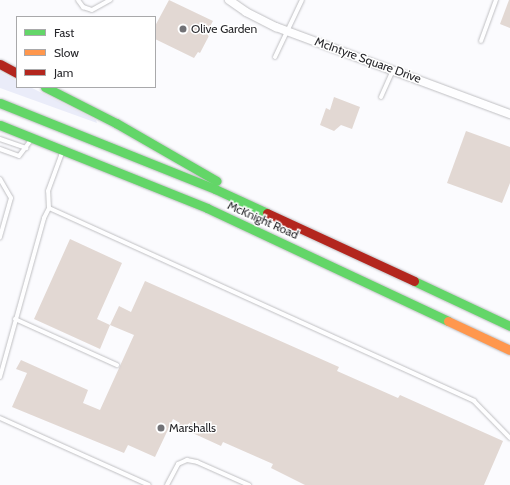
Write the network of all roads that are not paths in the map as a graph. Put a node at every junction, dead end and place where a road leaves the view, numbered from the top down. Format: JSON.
{"nodes":[{"id":1,"x":78,"y":0,"type":"edge"},
{"id":2,"x":110,"y":0,"type":"edge"},
{"id":3,"x":229,"y":0,"type":"edge"},
{"id":4,"x":302,"y":0,"type":"edge"},
{"id":5,"x":496,"y":0,"type":"edge"},
{"id":6,"x":288,"y":32,"type":"junction"},
{"id":7,"x":481,"y":41,"type":"dead end"},
{"id":8,"x":275,"y":57,"type":"dead end"},
{"id":9,"x":0,"y":64,"type":"edge"},
{"id":10,"x":393,"y":70,"type":"junction"},
{"id":11,"x":16,"y":72,"type":"edge"},
{"id":12,"x":47,"y":88,"type":"edge"},
{"id":13,"x":381,"y":97,"type":"dead end"},
{"id":14,"x":0,"y":102,"type":"edge"},
{"id":15,"x":510,"y":114,"type":"edge"},
{"id":16,"x":0,"y":125,"type":"edge"},
{"id":17,"x":33,"y":137,"type":"junction"},
{"id":18,"x":0,"y":139,"type":"edge"},
{"id":19,"x":26,"y":148,"type":"junction"},
{"id":20,"x":0,"y":149,"type":"edge"},
{"id":21,"x":63,"y":149,"type":"junction"},
{"id":22,"x":0,"y":179,"type":"edge"},
{"id":23,"x":50,"y":208,"type":"junction"},
{"id":24,"x":287,"y":221,"type":"junction"},
{"id":25,"x":0,"y":236,"type":"edge"},
{"id":26,"x":16,"y":319,"type":"junction"},
{"id":27,"x":510,"y":326,"type":"edge"},
{"id":28,"x":510,"y":350,"type":"edge"},
{"id":29,"x":117,"y":365,"type":"dead end"},
{"id":30,"x":1,"y":366,"type":"edge"},
{"id":31,"x":0,"y":377,"type":"edge"},
{"id":32,"x":0,"y":418,"type":"edge"},
{"id":33,"x":510,"y":438,"type":"edge"},
{"id":34,"x":149,"y":485,"type":"edge"},
{"id":35,"x":166,"y":485,"type":"edge"},
{"id":36,"x":249,"y":485,"type":"edge"}],
"edges":[{"from":1,"to":2,"type":"lane"},
{"from":3,"to":6,"type":"street","name":"McIntyre Square Drive"},
{"from":4,"to":6,"type":"lane"},
{"from":5,"to":7,"type":"lane"},
{"from":6,"to":8,"type":"lane"},
{"from":6,"to":10,"type":"street","name":"McIntyre Square Drive"},
{"from":9,"to":11,"type":"highway"},
{"from":10,"to":13,"type":"lane"},
{"from":10,"to":15,"type":"street","name":"McIntyre Square Drive"},
{"from":12,"to":24,"type":"highway"},
{"from":14,"to":24,"type":"highway","name":"McKnight Road"},
{"from":16,"to":17,"type":"highway","name":"McKnight Road"},
{"from":17,"to":19,"type":"lane"},
{"from":17,"to":21,"type":"highway","name":"McKnight Road"},
{"from":18,"to":19,"type":"lane"},
{"from":19,"to":20,"type":"lane"},
{"from":21,"to":23,"type":"lane"},
{"from":21,"to":28,"type":"highway","name":"McKnight Road"},
{"from":22,"to":25,"type":"lane"},
{"from":23,"to":26,"type":"lane"},
{"from":23,"to":33,"type":"lane"},
{"from":24,"to":27,"type":"highway","name":"McKnight Road"},
{"from":26,"to":29,"type":"lane"},
{"from":26,"to":30,"type":"lane"},
{"from":30,"to":31,"type":"lane"},
{"from":32,"to":34,"type":"lane"},
{"from":35,"to":36,"type":"lane"}]}
